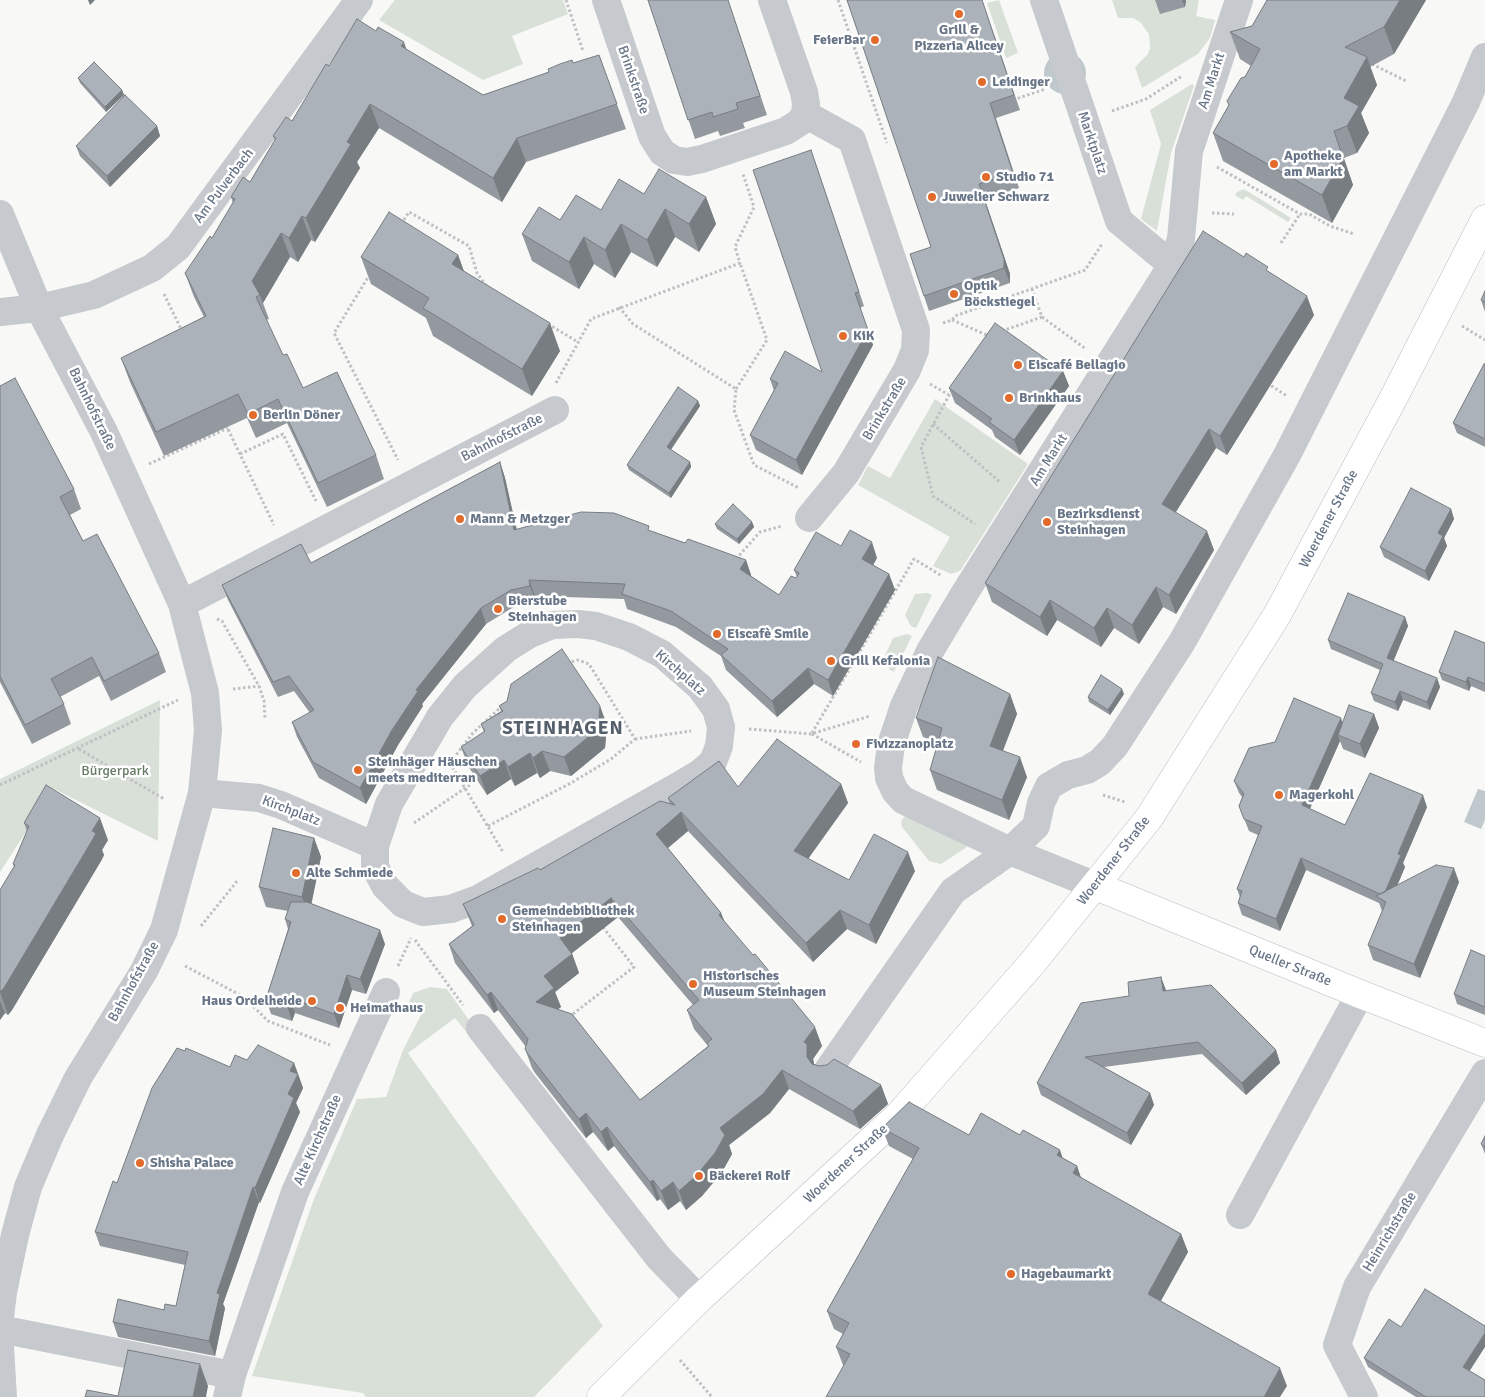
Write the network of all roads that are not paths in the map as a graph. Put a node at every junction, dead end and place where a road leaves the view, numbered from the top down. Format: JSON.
{"nodes":[{"id":1,"x":359,"y":0,"type":"edge"},
{"id":2,"x":606,"y":0,"type":"edge"},
{"id":3,"x":772,"y":0,"type":"edge"},
{"id":4,"x":1044,"y":0,"type":"edge"},
{"id":5,"x":1239,"y":0,"type":"edge"},
{"id":6,"x":1485,"y":57,"type":"edge"},
{"id":7,"x":805,"y":114,"type":"junction"},
{"id":8,"x":0,"y":214,"type":"edge"},
{"id":9,"x":1485,"y":219,"type":"edge"},
{"id":10,"x":1172,"y":264,"type":"junction"},
{"id":11,"x":40,"y":308,"type":"junction"},
{"id":12,"x":0,"y":312,"type":"edge"},
{"id":13,"x":555,"y":410,"type":"road end"},
{"id":14,"x":816,"y":509,"type":"road end"},
{"id":15,"x":182,"y":604,"type":"junction"},
{"id":16,"x":202,"y":793,"type":"junction"},
{"id":17,"x":375,"y":846,"type":"junction"},
{"id":18,"x":1010,"y":851,"type":"junction"},
{"id":19,"x":1096,"y":886,"type":"junction"},
{"id":20,"x":386,"y":992,"type":"road end"},
{"id":21,"x":1360,"y":994,"type":"junction"},
{"id":22,"x":480,"y":1028,"type":"road end"},
{"id":23,"x":1485,"y":1043,"type":"edge"},
{"id":24,"x":828,"y":1070,"type":"edge"},
{"id":25,"x":1485,"y":1073,"type":"edge"},
{"id":26,"x":1240,"y":1215,"type":"dead end"},
{"id":27,"x":699,"y":1299,"type":"junction"},
{"id":28,"x":0,"y":1317,"type":"edge"},
{"id":29,"x":0,"y":1329,"type":"edge"},
{"id":30,"x":0,"y":1347,"type":"edge"},
{"id":31,"x":230,"y":1386,"type":"edge"},
{"id":32,"x":3,"y":1397,"type":"edge"},
{"id":33,"x":601,"y":1397,"type":"edge"},
{"id":34,"x":1364,"y":1397,"type":"edge"}],
"edges":[{"from":1,"to":11,"type":"street","name":"Am Pulverbach"},
{"from":2,"to":7,"type":"street","name":"Brinkstraße"},
{"from":3,"to":7,"type":"street"},
{"from":4,"to":10,"type":"street","name":"Marktplatz"},
{"from":5,"to":10,"type":"street","name":"Am Markt"},
{"from":6,"to":18,"type":"street"},
{"from":7,"to":14,"type":"street","name":"Brinkstraße"},
{"from":8,"to":11,"type":"street","name":"Bahnhofstraße"},
{"from":9,"to":19,"type":"main road","name":"Woerdener Straße"},
{"from":10,"to":18,"type":"street","name":"Am Markt"},
{"from":11,"to":12,"type":"street","name":"Am Pulverbach"},
{"from":11,"to":15,"type":"street","name":"Bahnhofstraße"},
{"from":13,"to":15,"type":"street","name":"Bahnhofstraße"},
{"from":15,"to":16,"type":"street","name":"Bahnhofstraße"},
{"from":16,"to":17,"type":"street","name":"Kirchplatz"},
{"from":16,"to":28,"type":"street","name":"Bahnhofstraße"},
{"from":17,"to":17,"type":"street","name":"Kirchplatz"},
{"from":18,"to":19,"type":"street"},
{"from":18,"to":24,"type":"street"},
{"from":19,"to":21,"type":"main road","name":"Queller Straße"},
{"from":19,"to":27,"type":"main road","name":"Woerdener Straße"},
{"from":20,"to":31,"type":"street","name":"Alte Kirchstraße"},
{"from":21,"to":23,"type":"main road","name":"Queller Straße"},
{"from":21,"to":26,"type":"street"},
{"from":22,"to":27,"type":"street"},
{"from":25,"to":34,"type":"street","name":"Heinrichstraße"},
{"from":27,"to":33,"type":"main road","name":"Woerdener Straße"},
{"from":29,"to":31,"type":"street","name":"Alte Kirchstraße"},
{"from":30,"to":32,"type":"street"}]}
